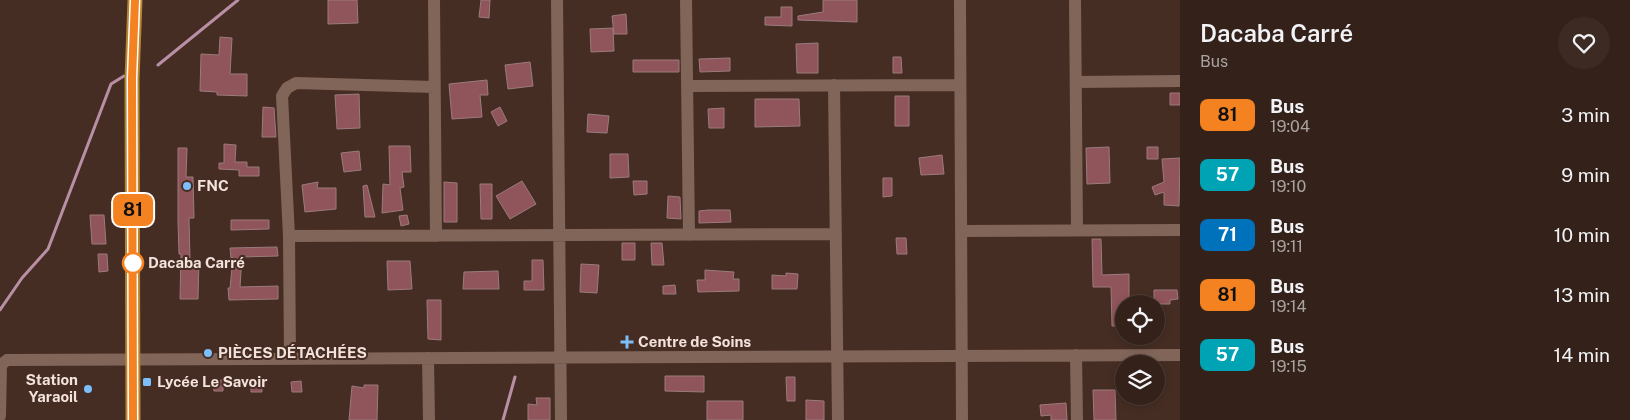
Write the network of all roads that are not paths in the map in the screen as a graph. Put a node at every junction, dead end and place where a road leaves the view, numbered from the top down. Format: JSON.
{"nodes":[{"id":1,"x":135,"y":0,"type":"edge"},
{"id":2,"x":434,"y":0,"type":"edge"},
{"id":3,"x":557,"y":0,"type":"edge"},
{"id":4,"x":686,"y":0,"type":"edge"},
{"id":5,"x":960,"y":0,"type":"edge"},
{"id":6,"x":1075,"y":0,"type":"edge"},
{"id":7,"x":1180,"y":81,"type":"edge"},
{"id":8,"x":1076,"y":82,"type":"junction"},
{"id":9,"x":960,"y":85,"type":"junction"},
{"id":10,"x":688,"y":86,"type":"junction"},
{"id":11,"x":834,"y":86,"type":"junction"},
{"id":12,"x":434,"y":87,"type":"junction"},
{"id":13,"x":1077,"y":230,"type":"junction"},
{"id":14,"x":1180,"y":230,"type":"edge"},
{"id":15,"x":961,"y":231,"type":"junction"},
{"id":16,"x":836,"y":234,"type":"junction"},
{"id":17,"x":559,"y":235,"type":"junction"},
{"id":18,"x":689,"y":235,"type":"junction"},
{"id":19,"x":288,"y":236,"type":"junction"},
{"id":20,"x":436,"y":236,"type":"junction"},
{"id":21,"x":1180,"y":355,"type":"edge"},
{"id":22,"x":837,"y":356,"type":"junction"},
{"id":23,"x":962,"y":356,"type":"junction"},
{"id":24,"x":1076,"y":356,"type":"junction"},
{"id":25,"x":560,"y":357,"type":"junction"},
{"id":26,"x":290,"y":358,"type":"junction"},
{"id":27,"x":428,"y":358,"type":"junction"},
{"id":28,"x":134,"y":359,"type":"junction"},
{"id":29,"x":0,"y":416,"type":"edge"},
{"id":30,"x":133,"y":420,"type":"edge"},
{"id":31,"x":429,"y":420,"type":"edge"},
{"id":32,"x":561,"y":420,"type":"edge"},
{"id":33,"x":838,"y":420,"type":"edge"},
{"id":34,"x":962,"y":420,"type":"edge"},
{"id":35,"x":1077,"y":420,"type":"edge"}],
"edges":[{"from":1,"to":28,"type":"highway"},
{"from":2,"to":12,"type":"street"},
{"from":3,"to":17,"type":"street"},
{"from":4,"to":10,"type":"street"},
{"from":5,"to":9,"type":"street"},
{"from":6,"to":8,"type":"street"},
{"from":7,"to":8,"type":"street"},
{"from":8,"to":13,"type":"street"},
{"from":9,"to":11,"type":"street"},
{"from":9,"to":15,"type":"street"},
{"from":10,"to":11,"type":"street"},
{"from":10,"to":18,"type":"street"},
{"from":11,"to":16,"type":"street"},
{"from":12,"to":19,"type":"street"},
{"from":12,"to":20,"type":"street"},
{"from":13,"to":14,"type":"street"},
{"from":13,"to":15,"type":"street"},
{"from":15,"to":23,"type":"street"},
{"from":16,"to":18,"type":"street"},
{"from":16,"to":22,"type":"street"},
{"from":17,"to":18,"type":"street"},
{"from":17,"to":20,"type":"street"},
{"from":17,"to":25,"type":"street"},
{"from":19,"to":20,"type":"street"},
{"from":19,"to":26,"type":"street"},
{"from":21,"to":24,"type":"street"},
{"from":22,"to":23,"type":"street"},
{"from":22,"to":25,"type":"street"},
{"from":22,"to":33,"type":"street"},
{"from":23,"to":24,"type":"street"},
{"from":23,"to":34,"type":"street"},
{"from":24,"to":35,"type":"street"},
{"from":25,"to":27,"type":"street"},
{"from":25,"to":32,"type":"street"},
{"from":26,"to":27,"type":"street"},
{"from":26,"to":28,"type":"street"},
{"from":27,"to":31,"type":"street"},
{"from":28,"to":29,"type":"street"},
{"from":28,"to":30,"type":"highway"}]}
